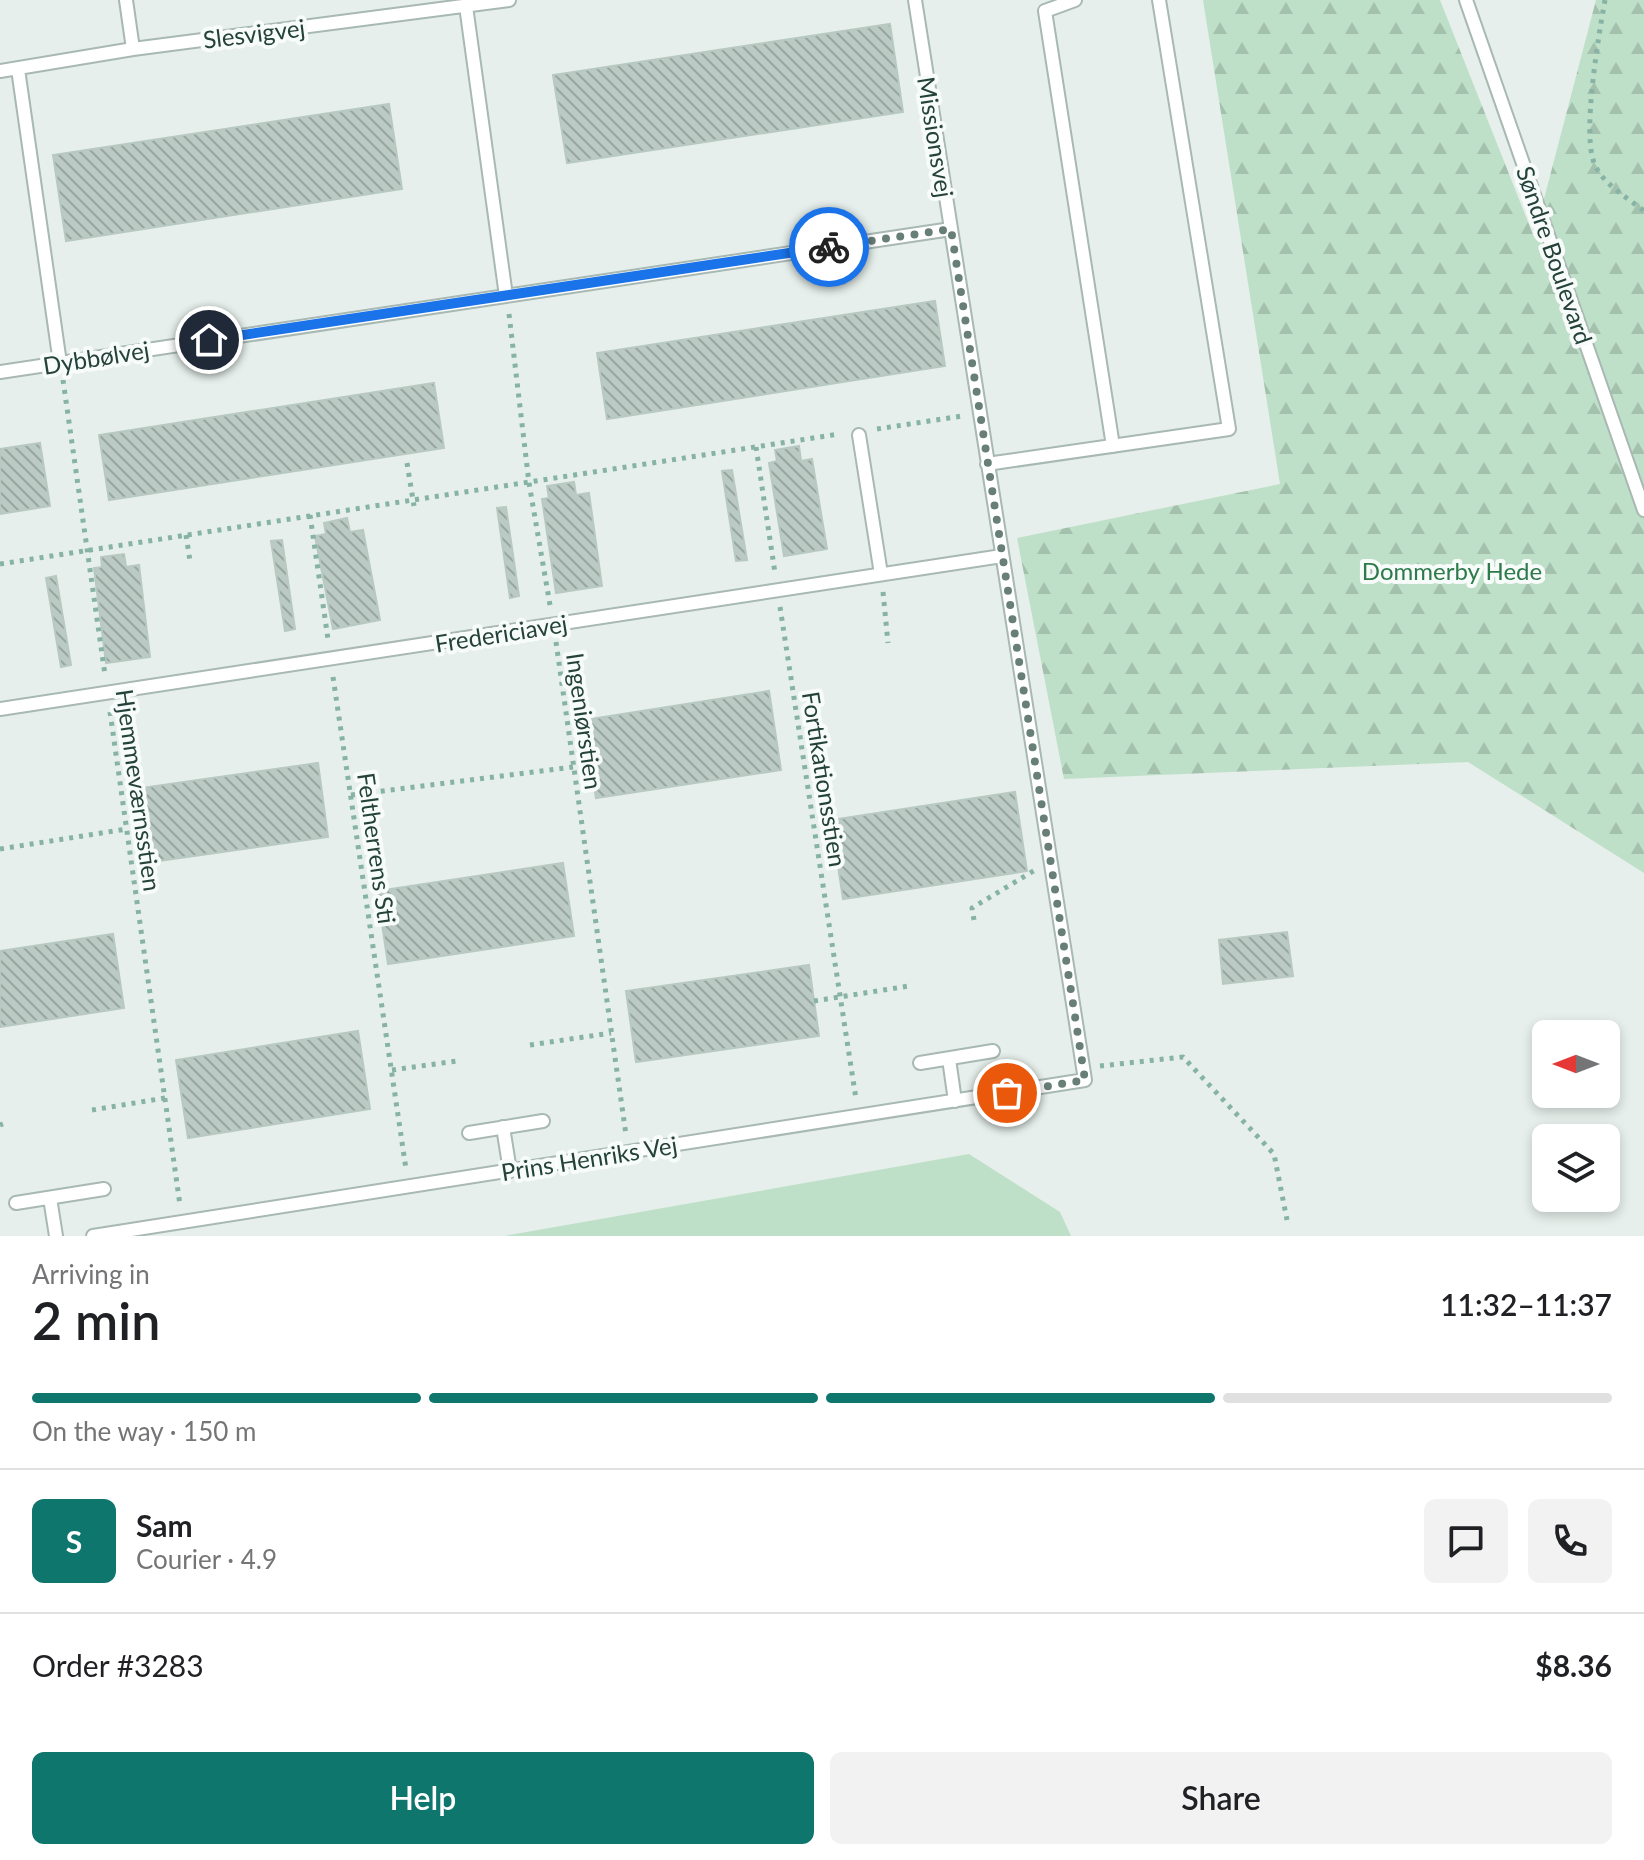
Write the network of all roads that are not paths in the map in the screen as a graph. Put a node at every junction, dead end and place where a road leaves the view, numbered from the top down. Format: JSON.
{"nodes":[{"id":1,"x":126,"y":0,"type":"edge"},
{"id":2,"x":509,"y":0,"type":"edge"},
{"id":3,"x":915,"y":0,"type":"edge"},
{"id":4,"x":1075,"y":0,"type":"edge"},
{"id":5,"x":1159,"y":0,"type":"edge"},
{"id":6,"x":1466,"y":0,"type":"edge"},
{"id":7,"x":466,"y":6,"type":"junction"},
{"id":8,"x":133,"y":49,"type":"junction"},
{"id":9,"x":18,"y":69,"type":"junction"},
{"id":10,"x":0,"y":71,"type":"edge"},
{"id":11,"x":951,"y":229,"type":"junction"},
{"id":12,"x":506,"y":296,"type":"junction"},
{"id":13,"x":60,"y":363,"type":"junction"},
{"id":14,"x":0,"y":372,"type":"edge"},
{"id":15,"x":859,"y":435,"type":"dead end"},
{"id":16,"x":1113,"y":446,"type":"junction"},
{"id":17,"x":987,"y":464,"type":"junction"},
{"id":18,"x":1644,"y":510,"type":"edge"},
{"id":19,"x":1002,"y":556,"type":"junction"},
{"id":20,"x":881,"y":574,"type":"junction"},
{"id":21,"x":0,"y":709,"type":"edge"},
{"id":22,"x":993,"y":1051,"type":"dead end"},
{"id":23,"x":949,"y":1059,"type":"junction"},
{"id":24,"x":920,"y":1063,"type":"dead end"},
{"id":25,"x":1084,"y":1074,"type":"joint"},
{"id":26,"x":955,"y":1101,"type":"junction"},
{"id":27,"x":543,"y":1121,"type":"dead end"},
{"id":28,"x":503,"y":1127,"type":"junction"},
{"id":29,"x":469,"y":1133,"type":"dead end"},
{"id":30,"x":510,"y":1171,"type":"junction"},
{"id":31,"x":104,"y":1189,"type":"dead end"},
{"id":32,"x":50,"y":1198,"type":"junction"},
{"id":33,"x":16,"y":1203,"type":"dead end"},
{"id":34,"x":56,"y":1236,"type":"edge"},
{"id":35,"x":93,"y":1236,"type":"edge"}],
"edges":[{"from":1,"to":8,"type":"lane"},
{"from":2,"to":7,"type":"lane","name":"Slesvigvej"},
{"from":3,"to":11,"type":"lane","name":"Missionsvej"},
{"from":4,"to":16,"type":"lane"},
{"from":5,"to":16,"type":"lane"},
{"from":6,"to":18,"type":"lane","name":"Søndre Boulevard"},
{"from":7,"to":8,"type":"lane","name":"Slesvigvej"},
{"from":7,"to":12,"type":"lane"},
{"from":8,"to":9,"type":"lane","name":"Slesvigvej"},
{"from":9,"to":10,"type":"lane","name":"Slesvigvej"},
{"from":9,"to":13,"type":"lane"},
{"from":11,"to":12,"type":"lane","name":"Dybbølvej"},
{"from":11,"to":17,"type":"lane","name":"Missionsvej"},
{"from":12,"to":13,"type":"lane","name":"Dybbølvej"},
{"from":13,"to":14,"type":"lane","name":"Dybbølvej"},
{"from":15,"to":20,"type":"lane"},
{"from":16,"to":17,"type":"lane"},
{"from":17,"to":19,"type":"lane","name":"Missionsvej"},
{"from":19,"to":20,"type":"lane","name":"Fredericiavej"},
{"from":19,"to":25,"type":"lane","name":"Missionsvej"},
{"from":20,"to":21,"type":"lane","name":"Fredericiavej"},
{"from":22,"to":23,"type":"lane"},
{"from":23,"to":24,"type":"lane"},
{"from":23,"to":26,"type":"lane"},
{"from":25,"to":26,"type":"lane","name":"Prins Henriks Vej"},
{"from":26,"to":30,"type":"lane","name":"Prins Henriks Vej"},
{"from":27,"to":28,"type":"lane"},
{"from":28,"to":29,"type":"lane"},
{"from":28,"to":30,"type":"lane"},
{"from":30,"to":35,"type":"lane","name":"Prins Henriks Vej"},
{"from":31,"to":32,"type":"lane"},
{"from":32,"to":33,"type":"lane"},
{"from":32,"to":34,"type":"lane"}]}
